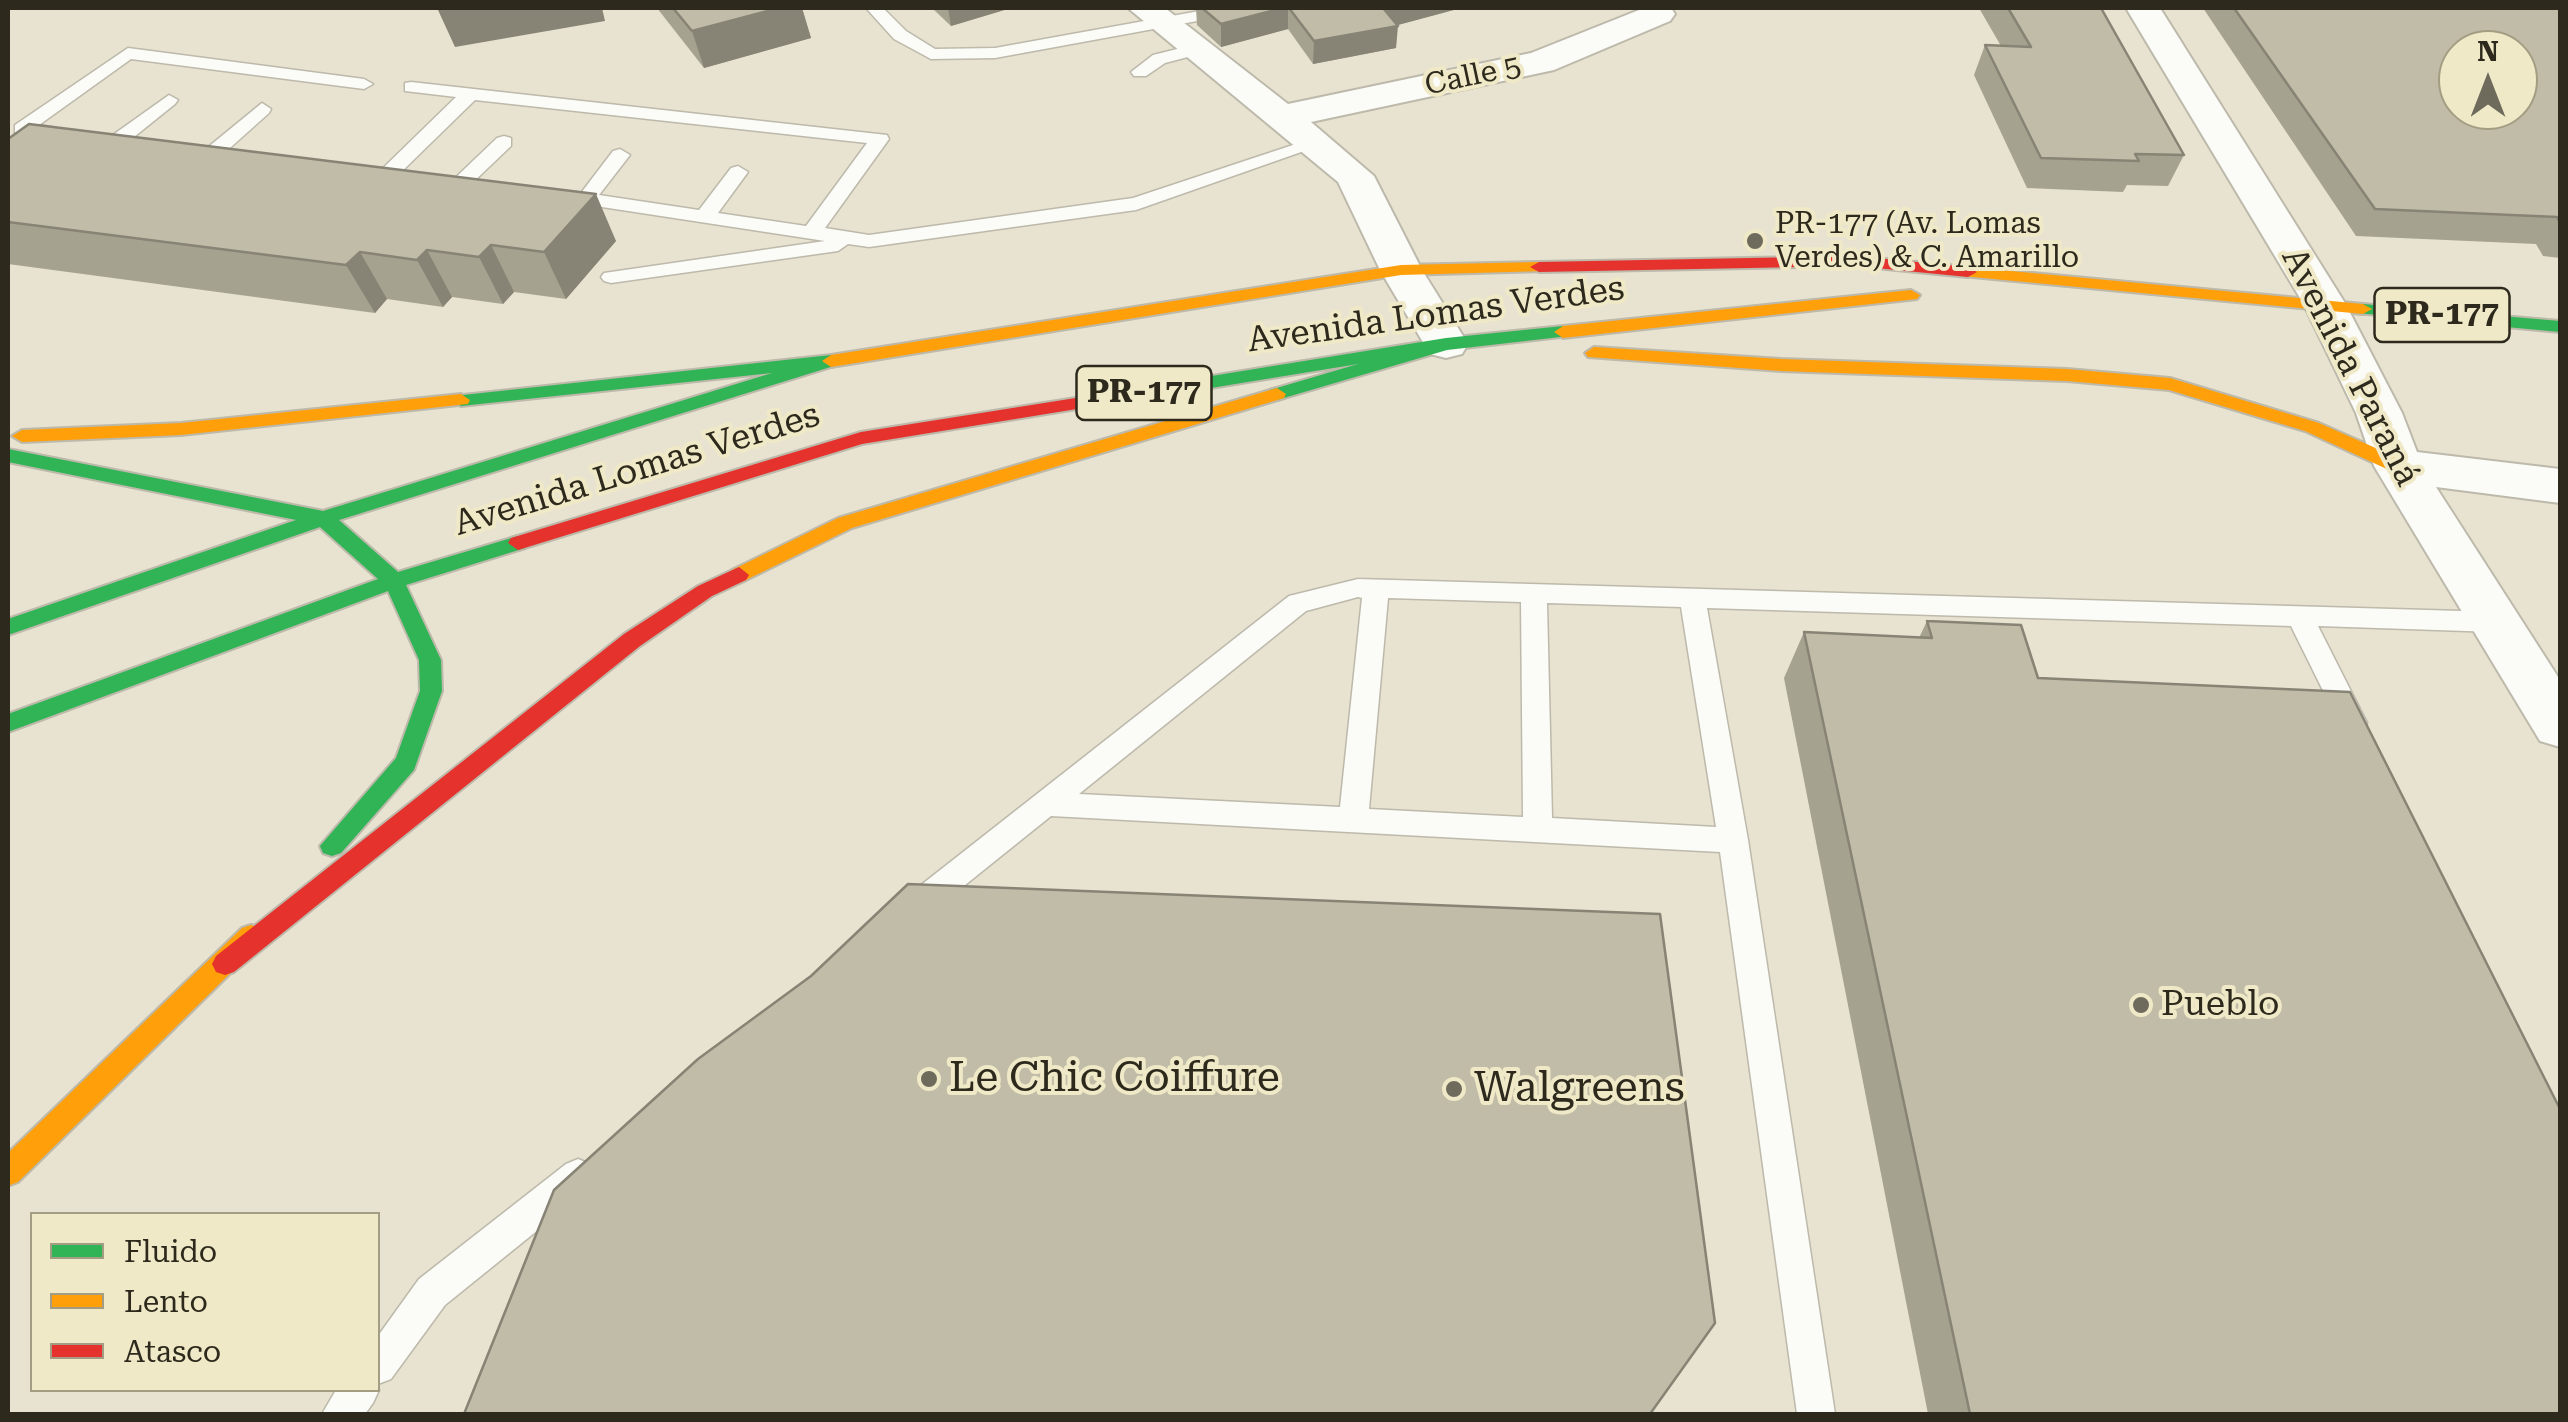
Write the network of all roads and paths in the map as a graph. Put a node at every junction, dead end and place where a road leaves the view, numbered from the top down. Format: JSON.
{"nodes":[{"id":1,"x":874,"y":8,"type":"edge"},
{"id":2,"x":1240,"y":8,"type":"edge"},
{"id":3,"x":2143,"y":8,"type":"edge"},
{"id":4,"x":1658,"y":14,"type":"dead end"},
{"id":5,"x":1154,"y":15,"type":"edge"},
{"id":6,"x":1197,"y":49,"type":"junction"},
{"id":7,"x":1140,"y":72,"type":"dead end"},
{"id":8,"x":364,"y":84,"type":"dead end"},
{"id":9,"x":411,"y":88,"type":"dead end"},
{"id":10,"x":471,"y":93,"type":"junction"},
{"id":11,"x":169,"y":100,"type":"dead end"},
{"id":12,"x":262,"y":110,"type":"dead end"},
{"id":13,"x":1281,"y":117,"type":"junction"},
{"id":14,"x":60,"y":134,"type":"edge"},
{"id":15,"x":504,"y":142,"type":"dead end"},
{"id":16,"x":1315,"y":144,"type":"junction"},
{"id":17,"x":156,"y":146,"type":"edge"},
{"id":18,"x":214,"y":152,"type":"edge"},
{"id":19,"x":620,"y":155,"type":"dead end"},
{"id":20,"x":738,"y":172,"type":"dead end"},
{"id":21,"x":387,"y":174,"type":"edge"},
{"id":22,"x":461,"y":183,"type":"edge"},
{"id":23,"x":550,"y":194,"type":"edge"},
{"id":24,"x":586,"y":199,"type":"junction"},
{"id":25,"x":703,"y":220,"type":"junction"},
{"id":26,"x":812,"y":232,"type":"junction"},
{"id":27,"x":869,"y":241,"type":"junction"},
{"id":28,"x":1401,"y":270,"type":"junction"},
{"id":29,"x":611,"y":277,"type":"dead end"},
{"id":30,"x":1930,"y":295,"type":"dead end"},
{"id":31,"x":1970,"y":296,"type":"dead end"},
{"id":32,"x":2324,"y":303,"type":"junction"},
{"id":33,"x":2560,"y":328,"type":"edge"},
{"id":34,"x":1446,"y":344,"type":"junction"},
{"id":35,"x":831,"y":361,"type":"junction"},
{"id":36,"x":8,"y":436,"type":"edge"},
{"id":37,"x":8,"y":455,"type":"edge"},
{"id":38,"x":2398,"y":466,"type":"junction"},
{"id":39,"x":2560,"y":486,"type":"edge"},
{"id":40,"x":322,"y":518,"type":"junction"},
{"id":41,"x":394,"y":581,"type":"junction"},
{"id":42,"x":1376,"y":589,"type":"junction"},
{"id":43,"x":1534,"y":593,"type":"junction"},
{"id":44,"x":1692,"y":598,"type":"junction"},
{"id":45,"x":2299,"y":616,"type":"junction"},
{"id":46,"x":2496,"y":622,"type":"junction"},
{"id":47,"x":8,"y":627,"type":"edge"},
{"id":48,"x":8,"y":723,"type":"edge"},
{"id":49,"x":2560,"y":725,"type":"edge"},
{"id":50,"x":2368,"y":754,"type":"edge"},
{"id":51,"x":1046,"y":804,"type":"junction"},
{"id":52,"x":1353,"y":820,"type":"junction"},
{"id":53,"x":1538,"y":829,"type":"junction"},
{"id":54,"x":1733,"y":840,"type":"junction"},
{"id":55,"x":892,"y":926,"type":"edge"},
{"id":56,"x":225,"y":964,"type":"junction"},
{"id":57,"x":601,"y":1158,"type":"edge"},
{"id":58,"x":8,"y":1172,"type":"edge"},
{"id":59,"x":380,"y":1363,"type":"edge"},
{"id":60,"x":358,"y":1392,"type":"edge"},
{"id":61,"x":342,"y":1414,"type":"edge"},
{"id":62,"x":1816,"y":1414,"type":"edge"}],
"edges":[{"from":1,"to":5,"type":"lane"},
{"from":2,"to":5,"type":"lane"},
{"from":3,"to":32,"type":"street","name":"Avenida Paraná"},
{"from":4,"to":13,"type":"street","name":"Calle 5"},
{"from":5,"to":6,"type":"street"},
{"from":6,"to":7,"type":"lane"},
{"from":6,"to":13,"type":"street"},
{"from":8,"to":14,"type":"lane"},
{"from":9,"to":10,"type":"lane"},
{"from":10,"to":21,"type":"lane"},
{"from":10,"to":26,"type":"lane"},
{"from":11,"to":17,"type":"lane"},
{"from":12,"to":18,"type":"lane"},
{"from":13,"to":16,"type":"street"},
{"from":15,"to":22,"type":"lane"},
{"from":16,"to":27,"type":"lane"},
{"from":16,"to":28,"type":"street"},
{"from":19,"to":24,"type":"lane"},
{"from":20,"to":25,"type":"lane"},
{"from":23,"to":24,"type":"lane"},
{"from":24,"to":25,"type":"lane"},
{"from":25,"to":26,"type":"lane"},
{"from":26,"to":27,"type":"lane"},
{"from":27,"to":29,"type":"lane"},
{"from":28,"to":32,"type":"main road","name":"Avenida Lomas Verdes","number":"PR-177"},
{"from":28,"to":34,"type":"street"},
{"from":28,"to":35,"type":"main road","name":"Avenida Lomas Verdes","number":"PR-177"},
{"from":30,"to":34,"type":"main road","name":"Avenida Lomas Verdes","number":"PR-177"},
{"from":31,"to":32,"type":"main road","name":"Avenida Lomas Verdes","number":"PR-177"},
{"from":32,"to":33,"type":"main road","name":"Avenida Lomas Verdes","number":"PR-177"},
{"from":32,"to":38,"type":"street","name":"Avenida Paraná"},
{"from":34,"to":38,"type":"main road"},
{"from":34,"to":41,"type":"main road","name":"Avenida Lomas Verdes","number":"PR-177"},
{"from":34,"to":56,"type":"main road"},
{"from":35,"to":36,"type":"main road"},
{"from":35,"to":40,"type":"main road","name":"Avenida Lomas Verdes","number":"PR-177"},
{"from":37,"to":40,"type":"main road"},
{"from":38,"to":39,"type":"street"},
{"from":38,"to":46,"type":"street","name":"Avenida Paraná"},
{"from":40,"to":41,"type":"main road"},
{"from":40,"to":47,"type":"main road","name":"Avenida Lomas Verdes","number":"PR-177"},
{"from":41,"to":48,"type":"main road","name":"Avenida Lomas Verdes","number":"PR-177"},
{"from":41,"to":56,"type":"main road"},
{"from":42,"to":43,"type":"lane"},
{"from":42,"to":51,"type":"lane"},
{"from":42,"to":52,"type":"lane"},
{"from":43,"to":44,"type":"lane"},
{"from":43,"to":53,"type":"lane"},
{"from":44,"to":45,"type":"lane"},
{"from":44,"to":54,"type":"lane"},
{"from":45,"to":46,"type":"lane"},
{"from":45,"to":50,"type":"lane"},
{"from":46,"to":49,"type":"street","name":"Avenida Paraná"},
{"from":51,"to":52,"type":"lane"},
{"from":51,"to":55,"type":"lane"},
{"from":52,"to":53,"type":"lane"},
{"from":53,"to":54,"type":"lane"},
{"from":54,"to":62,"type":"lane"},
{"from":56,"to":58,"type":"main road"},
{"from":57,"to":59,"type":"lane"},
{"from":60,"to":61,"type":"lane"}]}
